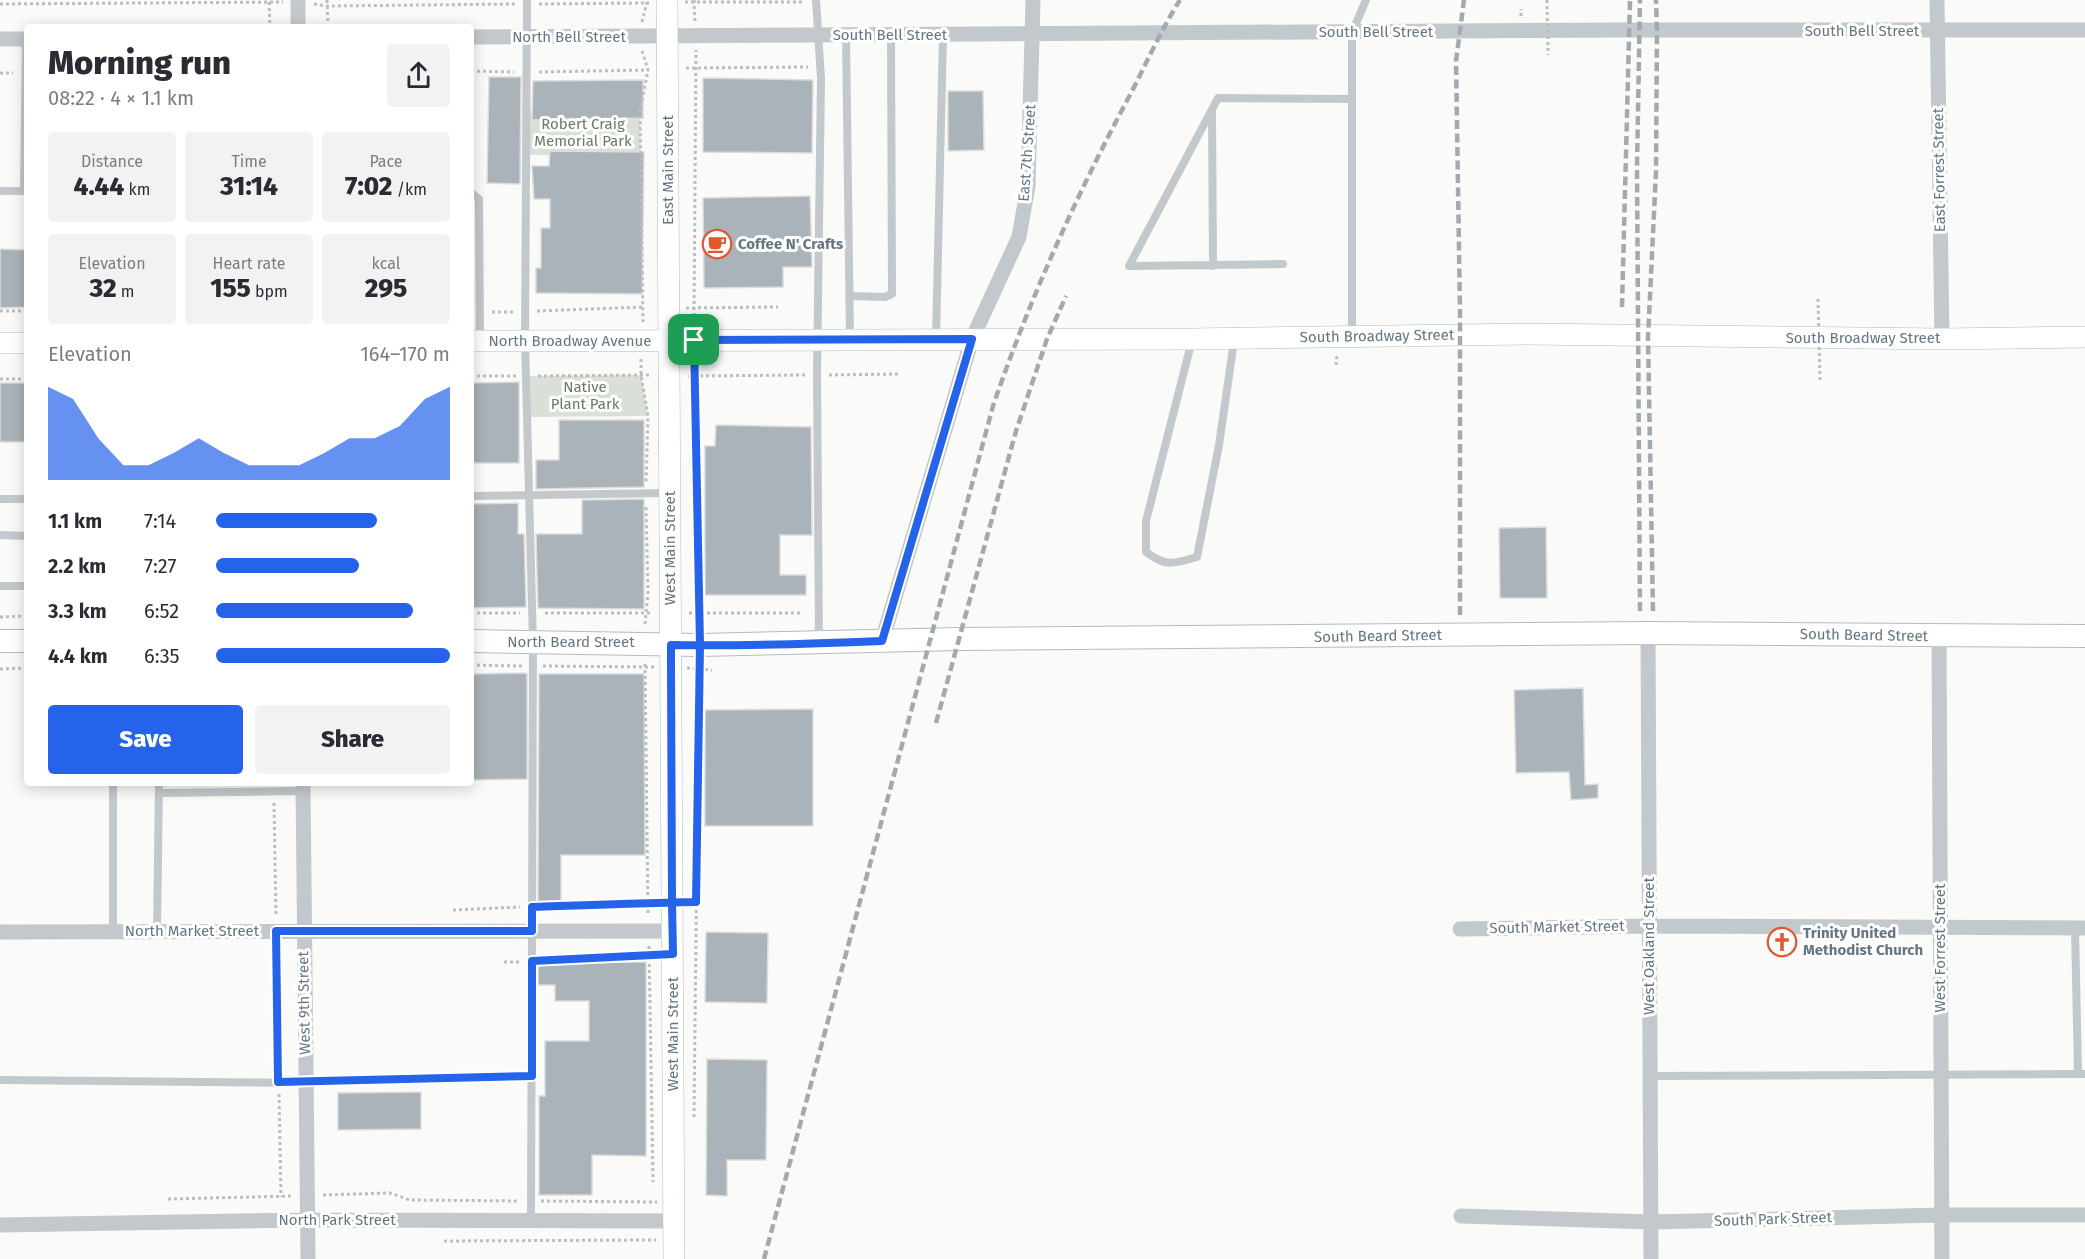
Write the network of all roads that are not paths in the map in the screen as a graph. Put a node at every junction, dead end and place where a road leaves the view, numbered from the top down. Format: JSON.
{"nodes":[{"id":1,"x":1033,"y":0,"type":"edge"},
{"id":2,"x":1366,"y":0,"type":"edge"},
{"id":3,"x":1937,"y":0,"type":"edge"},
{"id":4,"x":298,"y":1,"type":"edge"},
{"id":5,"x":657,"y":1,"type":"edge"},
{"id":6,"x":816,"y":1,"type":"edge"},
{"id":7,"x":527,"y":2,"type":"edge"},
{"id":8,"x":298,"y":24,"type":"edge"},
{"id":9,"x":2085,"y":30,"type":"edge"},
{"id":10,"x":1936,"y":31,"type":"junction"},
{"id":11,"x":1352,"y":33,"type":"junction"},
{"id":12,"x":943,"y":34,"type":"junction"},
{"id":13,"x":1033,"y":34,"type":"junction"},
{"id":14,"x":819,"y":35,"type":"junction"},
{"id":15,"x":846,"y":35,"type":"junction"},
{"id":16,"x":891,"y":35,"type":"junction"},
{"id":17,"x":667,"y":36,"type":"junction"},
{"id":18,"x":474,"y":37,"type":"edge"},
{"id":19,"x":525,"y":37,"type":"junction"},
{"id":20,"x":0,"y":39,"type":"edge"},
{"id":21,"x":24,"y":39,"type":"edge"},
{"id":22,"x":1352,"y":99,"type":"junction"},
{"id":23,"x":1212,"y":109,"type":"junction"},
{"id":24,"x":0,"y":191,"type":"edge"},
{"id":25,"x":24,"y":191,"type":"edge"},
{"id":26,"x":474,"y":195,"type":"edge"},
{"id":27,"x":1283,"y":264,"type":"dead end"},
{"id":28,"x":1213,"y":266,"type":"junction"},
{"id":29,"x":850,"y":296,"type":"junction"},
{"id":30,"x":1352,"y":337,"type":"junction"},
{"id":31,"x":2085,"y":337,"type":"edge"},
{"id":32,"x":1235,"y":338,"type":"junction"},
{"id":33,"x":819,"y":339,"type":"junction"},
{"id":34,"x":972,"y":339,"type":"junction"},
{"id":35,"x":1192,"y":339,"type":"junction"},
{"id":36,"x":1942,"y":339,"type":"junction"},
{"id":37,"x":669,"y":340,"type":"junction"},
{"id":38,"x":936,"y":340,"type":"junction"},
{"id":39,"x":476,"y":341,"type":"edge"},
{"id":40,"x":525,"y":341,"type":"junction"},
{"id":41,"x":850,"y":341,"type":"junction"},
{"id":42,"x":24,"y":343,"type":"edge"},
{"id":43,"x":0,"y":344,"type":"edge"},
{"id":44,"x":670,"y":493,"type":"junction"},
{"id":45,"x":529,"y":495,"type":"junction"},
{"id":46,"x":474,"y":496,"type":"edge"},
{"id":47,"x":0,"y":499,"type":"edge"},
{"id":48,"x":24,"y":499,"type":"edge"},
{"id":49,"x":0,"y":536,"type":"edge"},
{"id":50,"x":24,"y":536,"type":"edge"},
{"id":51,"x":0,"y":586,"type":"edge"},
{"id":52,"x":24,"y":586,"type":"edge"},
{"id":53,"x":1648,"y":633,"type":"junction"},
{"id":54,"x":1938,"y":636,"type":"junction"},
{"id":55,"x":2085,"y":636,"type":"edge"},
{"id":56,"x":0,"y":641,"type":"edge"},
{"id":57,"x":24,"y":641,"type":"edge"},
{"id":58,"x":474,"y":641,"type":"edge"},
{"id":59,"x":882,"y":641,"type":"junction"},
{"id":60,"x":533,"y":643,"type":"junction"},
{"id":61,"x":819,"y":643,"type":"junction"},
{"id":62,"x":671,"y":656,"type":"junction"},
{"id":63,"x":113,"y":786,"type":"edge"},
{"id":64,"x":159,"y":786,"type":"edge"},
{"id":65,"x":303,"y":787,"type":"edge"},
{"id":66,"x":200,"y":788,"type":"edge"},
{"id":67,"x":159,"y":793,"type":"junction"},
{"id":68,"x":1649,"y":926,"type":"junction"},
{"id":69,"x":1939,"y":927,"type":"junction"},
{"id":70,"x":2080,"y":928,"type":"edge"},
{"id":71,"x":1460,"y":929,"type":"dead end"},
{"id":72,"x":303,"y":931,"type":"junction"},
{"id":73,"x":532,"y":931,"type":"junction"},
{"id":74,"x":672,"y":931,"type":"junction"},
{"id":75,"x":0,"y":932,"type":"edge"},
{"id":76,"x":113,"y":932,"type":"junction"},
{"id":77,"x":157,"y":932,"type":"junction"},
{"id":78,"x":1940,"y":1074,"type":"junction"},
{"id":79,"x":2082,"y":1074,"type":"edge"},
{"id":80,"x":532,"y":1076,"type":"junction"},
{"id":81,"x":1650,"y":1076,"type":"junction"},
{"id":82,"x":0,"y":1080,"type":"edge"},
{"id":83,"x":306,"y":1083,"type":"junction"},
{"id":84,"x":1941,"y":1215,"type":"junction"},
{"id":85,"x":2085,"y":1215,"type":"edge"},
{"id":86,"x":1461,"y":1216,"type":"dead end"},
{"id":87,"x":307,"y":1220,"type":"junction"},
{"id":88,"x":531,"y":1220,"type":"junction"},
{"id":89,"x":1651,"y":1222,"type":"junction"},
{"id":90,"x":0,"y":1224,"type":"edge"},
{"id":91,"x":665,"y":1226,"type":"edge"},
{"id":92,"x":308,"y":1259,"type":"edge"},
{"id":93,"x":1651,"y":1259,"type":"edge"},
{"id":94,"x":1942,"y":1259,"type":"edge"}],
"edges":[{"from":1,"to":13,"type":"street","name":"East 7th Street"},
{"from":2,"to":11,"type":"lane"},
{"from":3,"to":10,"type":"street","name":"East Forrest Street"},
{"from":4,"to":8,"type":"street"},
{"from":5,"to":17,"type":"street","name":"East Main Street"},
{"from":6,"to":14,"type":"lane"},
{"from":7,"to":19,"type":"lane"},
{"from":9,"to":10,"type":"street","name":"South Bell Street"},
{"from":10,"to":11,"type":"street","name":"South Bell Street"},
{"from":10,"to":36,"type":"street","name":"East Forrest Street"},
{"from":11,"to":13,"type":"street","name":"South Bell Street"},
{"from":11,"to":22,"type":"lane"},
{"from":12,"to":13,"type":"street","name":"South Bell Street"},
{"from":12,"to":16,"type":"street","name":"South Bell Street"},
{"from":12,"to":38,"type":"lane"},
{"from":13,"to":34,"type":"street","name":"East 7th Street"},
{"from":14,"to":15,"type":"street","name":"South Bell Street"},
{"from":14,"to":17,"type":"street","name":"South Bell Street"},
{"from":14,"to":33,"type":"lane"},
{"from":15,"to":16,"type":"street","name":"South Bell Street"},
{"from":15,"to":29,"type":"lane"},
{"from":16,"to":29,"type":"lane"},
{"from":17,"to":19,"type":"street","name":"North Bell Street"},
{"from":17,"to":37,"type":"street","name":"East Main Street"},
{"from":18,"to":19,"type":"street","name":"North Bell Street"},
{"from":19,"to":40,"type":"lane"},
{"from":20,"to":21,"type":"street"},
{"from":22,"to":23,"type":"lane"},
{"from":22,"to":30,"type":"lane"},
{"from":23,"to":28,"type":"lane"},
{"from":23,"to":28,"type":"lane"},
{"from":24,"to":25,"type":"lane"},
{"from":26,"to":39,"type":"lane"},
{"from":27,"to":28,"type":"lane"},
{"from":29,"to":41,"type":"lane"},
{"from":30,"to":32,"type":"street","name":"South Broadway Street"},
{"from":30,"to":36,"type":"street","name":"South Broadway Street"},
{"from":31,"to":36,"type":"street","name":"South Broadway Street"},
{"from":32,"to":35,"type":"street","name":"South Broadway Street"},
{"from":32,"to":35,"type":"lane"},
{"from":33,"to":37,"type":"street","name":"South Broadway Street"},
{"from":33,"to":41,"type":"street","name":"South Broadway Street"},
{"from":33,"to":61,"type":"lane"},
{"from":34,"to":35,"type":"street","name":"South Broadway Street"},
{"from":34,"to":38,"type":"street","name":"South Broadway Street"},
{"from":34,"to":59,"type":"street","name":"East 7th Street"},
{"from":37,"to":40,"type":"street","name":"North Broadway Avenue"},
{"from":37,"to":44,"type":"street","name":"West Main Street"},
{"from":38,"to":41,"type":"street","name":"South Broadway Street"},
{"from":39,"to":40,"type":"street","name":"North Broadway Avenue"},
{"from":40,"to":45,"type":"lane"},
{"from":42,"to":43,"type":"street"},
{"from":44,"to":45,"type":"lane"},
{"from":44,"to":62,"type":"street","name":"West Main Street"},
{"from":45,"to":46,"type":"lane"},
{"from":45,"to":60,"type":"lane"},
{"from":47,"to":48,"type":"lane"},
{"from":49,"to":50,"type":"lane"},
{"from":51,"to":52,"type":"lane"},
{"from":53,"to":54,"type":"main road","name":"South Beard Street"},
{"from":53,"to":59,"type":"main road","name":"South Beard Street"},
{"from":53,"to":68,"type":"street","name":"West Oakland Street"},
{"from":54,"to":55,"type":"main road","name":"South Beard Street"},
{"from":54,"to":69,"type":"street","name":"West Forrest Street"},
{"from":56,"to":57,"type":"main road"},
{"from":58,"to":60,"type":"main road","name":"North Beard Street"},
{"from":59,"to":61,"type":"main road","name":"South Beard Street"},
{"from":60,"to":62,"type":"main road","name":"North Beard Street"},
{"from":60,"to":73,"type":"lane"},
{"from":61,"to":62,"type":"main road","name":"South Beard Street"},
{"from":62,"to":74,"type":"street","name":"West Main Street"},
{"from":63,"to":76,"type":"lane"},
{"from":64,"to":67,"type":"lane"},
{"from":65,"to":66,"type":"lane"},
{"from":65,"to":72,"type":"street","name":"West 9th Street"},
{"from":66,"to":67,"type":"lane"},
{"from":67,"to":77,"type":"lane"},
{"from":68,"to":69,"type":"street","name":"South Market Street"},
{"from":68,"to":71,"type":"street","name":"South Market Street"},
{"from":68,"to":81,"type":"street","name":"West Oakland Street"},
{"from":69,"to":70,"type":"street","name":"South Market Street"},
{"from":69,"to":78,"type":"street","name":"West Forrest Street"},
{"from":70,"to":79,"type":"lane"},
{"from":72,"to":73,"type":"street","name":"North Market Street"},
{"from":72,"to":77,"type":"street","name":"North Market Street"},
{"from":72,"to":83,"type":"street","name":"West 9th Street"},
{"from":73,"to":74,"type":"street","name":"North Market Street"},
{"from":73,"to":80,"type":"lane"},
{"from":74,"to":91,"type":"street","name":"West Main Street"},
{"from":75,"to":76,"type":"street","name":"North Market Street"},
{"from":76,"to":77,"type":"street","name":"North Market Street"},
{"from":78,"to":79,"type":"lane"},
{"from":78,"to":81,"type":"lane"},
{"from":78,"to":84,"type":"street","name":"West Forrest Street"},
{"from":80,"to":83,"type":"lane"},
{"from":80,"to":88,"type":"lane"},
{"from":81,"to":89,"type":"street","name":"West Oakland Street"},
{"from":82,"to":83,"type":"lane"},
{"from":83,"to":87,"type":"street","name":"West 9th Street"},
{"from":84,"to":85,"type":"street","name":"South Park Street"},
{"from":84,"to":89,"type":"street","name":"South Park Street"},
{"from":84,"to":94,"type":"street","name":"West Forrest Street"},
{"from":86,"to":89,"type":"street","name":"South Park Street"},
{"from":87,"to":88,"type":"street","name":"North Park Street"},
{"from":87,"to":90,"type":"street","name":"North Park Street"},
{"from":87,"to":92,"type":"street","name":"West 9th Street"},
{"from":88,"to":91,"type":"street","name":"North Park Street"},
{"from":89,"to":93,"type":"street","name":"West Oakland Street"}]}
